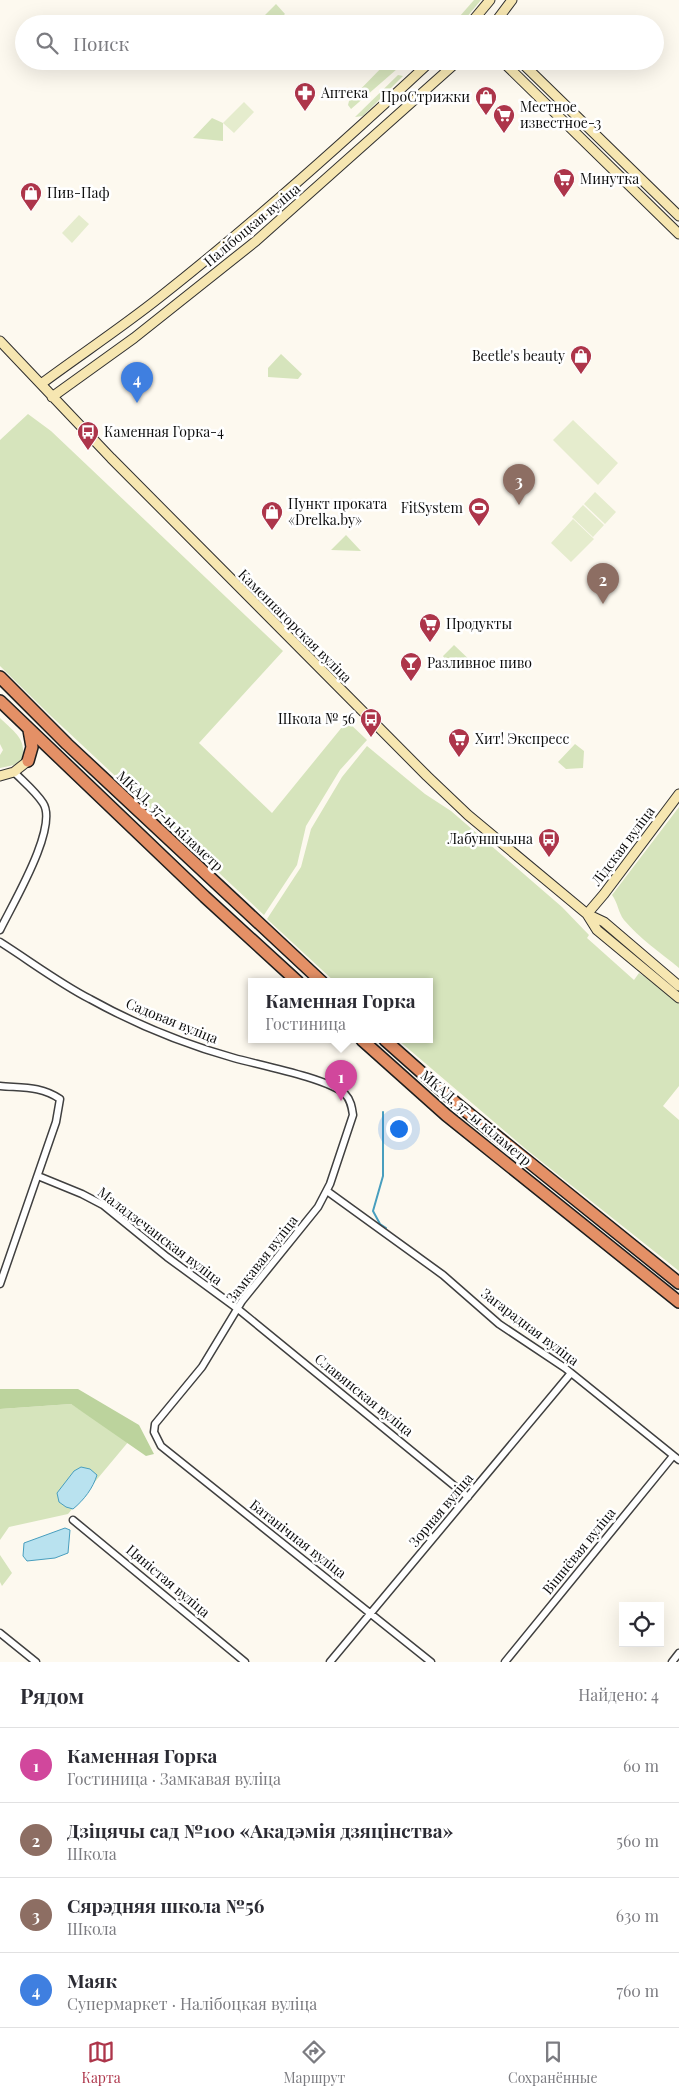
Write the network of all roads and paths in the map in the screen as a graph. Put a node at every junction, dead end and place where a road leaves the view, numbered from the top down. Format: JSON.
{"nodes":[{"id":1,"x":490,"y":0,"type":"edge"},
{"id":2,"x":512,"y":0,"type":"edge"},
{"id":3,"x":478,"y":15,"type":"edge"},
{"id":4,"x":501,"y":15,"type":"edge"},
{"id":5,"x":421,"y":70,"type":"edge"},
{"id":6,"x":448,"y":70,"type":"edge"},
{"id":7,"x":511,"y":70,"type":"edge"},
{"id":8,"x":529,"y":70,"type":"edge"},
{"id":9,"x":679,"y":216,"type":"edge"},
{"id":10,"x":679,"y":234,"type":"edge"},
{"id":11,"x":0,"y":341,"type":"edge"},
{"id":12,"x":41,"y":384,"type":"junction"},
{"id":13,"x":52,"y":396,"type":"junction"},
{"id":14,"x":0,"y":677,"type":"edge"},
{"id":15,"x":0,"y":701,"type":"edge"},
{"id":16,"x":29,"y":730,"type":"junction"},
{"id":17,"x":56,"y":756,"type":"junction"},
{"id":18,"x":28,"y":761,"type":"junction"},
{"id":19,"x":14,"y":772,"type":"junction"},
{"id":20,"x":0,"y":776,"type":"edge"},
{"id":21,"x":679,"y":794,"type":"edge"},
{"id":22,"x":587,"y":914,"type":"junction"},
{"id":23,"x":0,"y":930,"type":"edge"},
{"id":24,"x":0,"y":942,"type":"edge"},
{"id":25,"x":294,"y":978,"type":"edge"},
{"id":26,"x":318,"y":978,"type":"edge"},
{"id":27,"x":679,"y":986,"type":"edge"},
{"id":28,"x":679,"y":998,"type":"edge"},
{"id":29,"x":365,"y":1043,"type":"edge"},
{"id":30,"x":388,"y":1043,"type":"edge"},
{"id":31,"x":0,"y":1086,"type":"edge"},
{"id":32,"x":346,"y":1096,"type":"joint"},
{"id":33,"x":38,"y":1176,"type":"junction"},
{"id":34,"x":327,"y":1191,"type":"junction"},
{"id":35,"x":679,"y":1283,"type":"edge"},
{"id":36,"x":0,"y":1284,"type":"edge"},
{"id":37,"x":679,"y":1302,"type":"edge"},
{"id":38,"x":240,"y":1311,"type":"junction"},
{"id":39,"x":571,"y":1373,"type":"junction"},
{"id":40,"x":154,"y":1432,"type":"joint"},
{"id":41,"x":676,"y":1458,"type":"edge"},
{"id":42,"x":468,"y":1497,"type":"junction"},
{"id":43,"x":73,"y":1520,"type":"dead end"},
{"id":44,"x":371,"y":1613,"type":"junction"},
{"id":45,"x":0,"y":1633,"type":"edge"},
{"id":46,"x":679,"y":1653,"type":"edge"},
{"id":47,"x":36,"y":1662,"type":"edge"},
{"id":48,"x":245,"y":1662,"type":"edge"},
{"id":49,"x":330,"y":1662,"type":"edge"},
{"id":50,"x":431,"y":1662,"type":"edge"},
{"id":51,"x":505,"y":1662,"type":"edge"},
{"id":52,"x":672,"y":1662,"type":"edge"}],
"edges":[{"from":1,"to":3,"type":"main road"},
{"from":2,"to":4,"type":"main road"},
{"from":5,"to":12,"type":"main road","name":"Налібоцкая вуліца"},
{"from":6,"to":13,"type":"main road","name":"Налібоцкая вуліца"},
{"from":7,"to":10,"type":"main road"},
{"from":8,"to":9,"type":"main road"},
{"from":11,"to":12,"type":"main road","name":"Каменнагорская вуліца"},
{"from":12,"to":13,"type":"main road","name":"Каменнагорская вуліца"},
{"from":13,"to":22,"type":"main road","name":"Каменнагорская вуліца"},
{"from":14,"to":26,"type":"highway","name":"МКАД, 37-ы кіламетр"},
{"from":15,"to":16,"type":"highway"},
{"from":16,"to":17,"type":"highway"},
{"from":16,"to":18,"type":"highway"},
{"from":17,"to":18,"type":"highway"},
{"from":17,"to":25,"type":"highway"},
{"from":18,"to":19,"type":"main road"},
{"from":19,"to":20,"type":"main road"},
{"from":19,"to":23,"type":"street"},
{"from":21,"to":22,"type":"main road","name":"Лідская вуліца"},
{"from":22,"to":27,"type":"main road","name":"Каменнагорская вуліца"},
{"from":22,"to":28,"type":"main road","name":"Каменнагорская вуліца"},
{"from":24,"to":32,"type":"street","name":"Садовая вуліца"},
{"from":29,"to":37,"type":"highway","name":"МКАД, 37-ы кіламетр"},
{"from":30,"to":35,"type":"highway","name":"МКАД, 37-ы кіламетр"},
{"from":31,"to":33,"type":"street"},
{"from":32,"to":34,"type":"street","name":"Замкавая вуліца"},
{"from":33,"to":36,"type":"street"},
{"from":33,"to":38,"type":"street","name":"Маладзечанская вуліца"},
{"from":34,"to":38,"type":"street","name":"Замкавая вуліца"},
{"from":34,"to":39,"type":"street","name":"Загарадная вуліца"},
{"from":38,"to":40,"type":"street","name":"Замкавая вуліца"},
{"from":38,"to":42,"type":"street","name":"Славянская вуліца"},
{"from":39,"to":41,"type":"street","name":"Загарадная вуліца"},
{"from":39,"to":42,"type":"street","name":"Зорная вуліца"},
{"from":40,"to":44,"type":"street","name":"Батанічная вуліца"},
{"from":41,"to":51,"type":"street","name":"Вішнёвая вуліца"},
{"from":42,"to":44,"type":"street","name":"Зорная вуліца"},
{"from":43,"to":48,"type":"street","name":"Цяністая вуліца"},
{"from":44,"to":49,"type":"street","name":"Зорная вуліца"},
{"from":44,"to":50,"type":"street","name":"Батанічная вуліца"},
{"from":45,"to":47,"type":"street"},
{"from":46,"to":52,"type":"street"}]}
